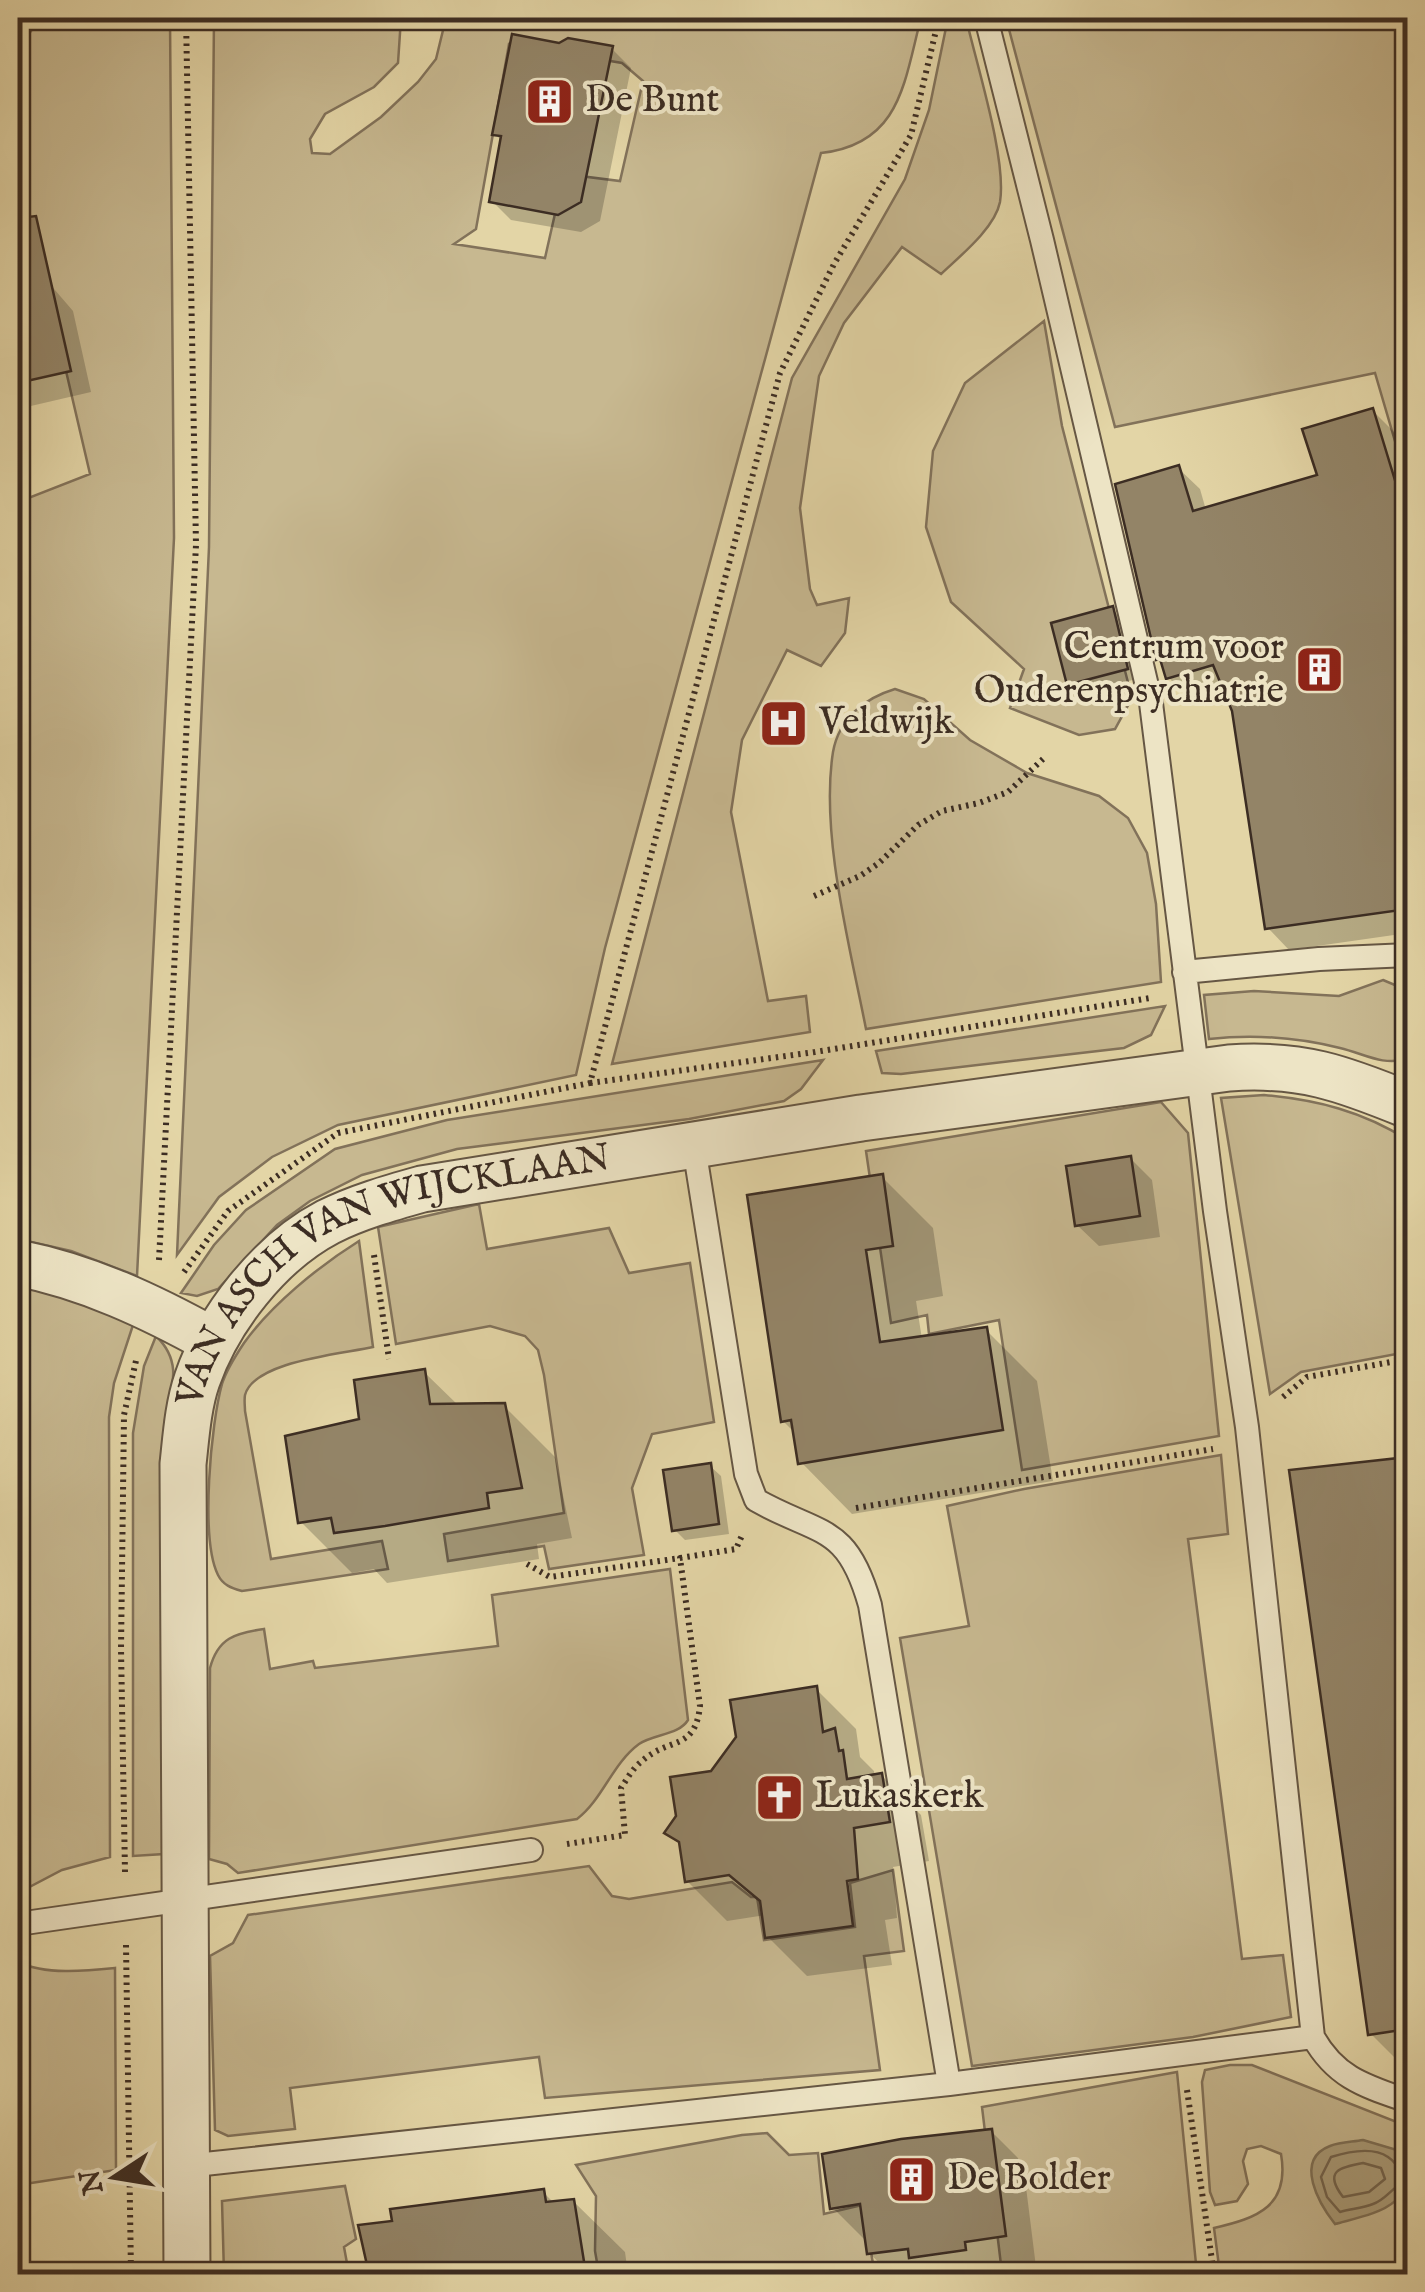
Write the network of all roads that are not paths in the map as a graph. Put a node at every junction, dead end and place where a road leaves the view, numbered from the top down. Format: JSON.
{"nodes":[{"id":1,"x":986,"y":18,"type":"edge"},
{"id":2,"x":1408,"y":955,"type":"edge"},
{"id":3,"x":1185,"y":982,"type":"junction"},
{"id":4,"x":1198,"y":1073,"type":"junction"},
{"id":5,"x":1408,"y":1106,"type":"edge"},
{"id":6,"x":694,"y":1147,"type":"junction"},
{"id":7,"x":18,"y":1262,"type":"edge"},
{"id":8,"x":213,"y":1340,"type":"junction"},
{"id":9,"x":531,"y":1850,"type":"dead end"},
{"id":10,"x":188,"y":1898,"type":"junction"},
{"id":11,"x":18,"y":1924,"type":"edge"},
{"id":12,"x":1314,"y":2037,"type":"junction"},
{"id":13,"x":949,"y":2084,"type":"junction"},
{"id":14,"x":1408,"y":2102,"type":"edge"},
{"id":15,"x":186,"y":2166,"type":"junction"},
{"id":16,"x":187,"y":2274,"type":"edge"}],
"edges":[{"from":1,"to":3,"type":"lane"},
{"from":2,"to":3,"type":"lane"},
{"from":3,"to":4,"type":"lane"},
{"from":4,"to":5,"type":"street","name":"VAN ASCH VAN WIJCKLAAN"},
{"from":4,"to":6,"type":"street","name":"VAN ASCH VAN WIJCKLAAN"},
{"from":4,"to":12,"type":"lane"},
{"from":6,"to":8,"type":"street","name":"VAN ASCH VAN WIJCKLAAN"},
{"from":6,"to":13,"type":"lane"},
{"from":7,"to":8,"type":"street"},
{"from":8,"to":10,"type":"street","name":"VAN ASCH VAN WIJCKLAAN"},
{"from":9,"to":10,"type":"lane"},
{"from":10,"to":11,"type":"lane"},
{"from":10,"to":15,"type":"street","name":"VAN ASCH VAN WIJCKLAAN"},
{"from":12,"to":13,"type":"lane"},
{"from":12,"to":14,"type":"lane"},
{"from":13,"to":15,"type":"lane"},
{"from":15,"to":16,"type":"street","name":"VAN ASCH VAN WIJCKLAAN"}]}
